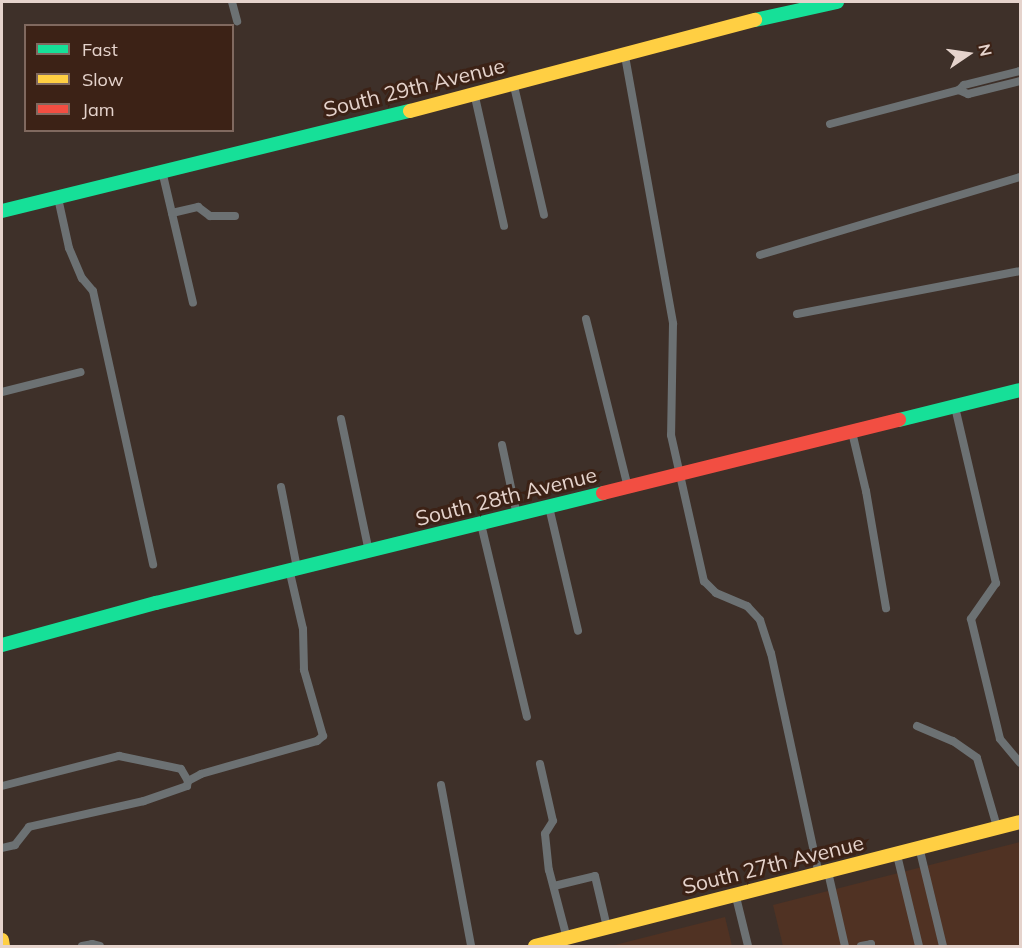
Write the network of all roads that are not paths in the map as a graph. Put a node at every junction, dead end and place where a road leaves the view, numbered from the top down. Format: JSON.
{"nodes":[{"id":1,"x":232,"y":2,"type":"edge"},
{"id":2,"x":837,"y":2,"type":"edge"},
{"id":3,"x":237,"y":21,"type":"dead end"},
{"id":4,"x":624,"y":53,"type":"junction"},
{"id":5,"x":1020,"y":71,"type":"edge"},
{"id":6,"x":1020,"y":81,"type":"edge"},
{"id":7,"x":513,"y":83,"type":"junction"},
{"id":8,"x":959,"y":90,"type":"junction"},
{"id":9,"x":475,"y":93,"type":"junction"},
{"id":10,"x":830,"y":124,"type":"dead end"},
{"id":11,"x":163,"y":171,"type":"junction"},
{"id":12,"x":1020,"y":177,"type":"edge"},
{"id":13,"x":58,"y":197,"type":"junction"},
{"id":14,"x":2,"y":211,"type":"edge"},
{"id":15,"x":172,"y":213,"type":"junction"},
{"id":16,"x":544,"y":215,"type":"dead end"},
{"id":17,"x":235,"y":216,"type":"dead end"},
{"id":18,"x":504,"y":226,"type":"dead end"},
{"id":19,"x":760,"y":255,"type":"dead end"},
{"id":20,"x":1020,"y":271,"type":"edge"},
{"id":21,"x":193,"y":303,"type":"dead end"},
{"id":22,"x":797,"y":314,"type":"dead end"},
{"id":23,"x":586,"y":319,"type":"dead end"},
{"id":24,"x":81,"y":372,"type":"dead end"},
{"id":25,"x":1020,"y":390,"type":"edge"},
{"id":26,"x":2,"y":392,"type":"edge"},
{"id":27,"x":955,"y":406,"type":"junction"},
{"id":28,"x":341,"y":419,"type":"dead end"},
{"id":29,"x":852,"y":432,"type":"junction"},
{"id":30,"x":502,"y":445,"type":"dead end"},
{"id":31,"x":680,"y":474,"type":"junction"},
{"id":32,"x":281,"y":487,"type":"dead end"},
{"id":33,"x":628,"y":487,"type":"junction"},
{"id":34,"x":549,"y":507,"type":"junction"},
{"id":35,"x":517,"y":515,"type":"junction"},
{"id":36,"x":481,"y":523,"type":"junction"},
{"id":37,"x":368,"y":551,"type":"junction"},
{"id":38,"x":153,"y":565,"type":"dead end"},
{"id":39,"x":293,"y":569,"type":"junction"},
{"id":40,"x":886,"y":608,"type":"dead end"},
{"id":41,"x":578,"y":631,"type":"dead end"},
{"id":42,"x":2,"y":645,"type":"edge"},
{"id":43,"x":527,"y":717,"type":"dead end"},
{"id":44,"x":917,"y":726,"type":"dead end"},
{"id":45,"x":540,"y":764,"type":"dead end"},
{"id":46,"x":1020,"y":764,"type":"edge"},
{"id":47,"x":188,"y":781,"type":"junction"},
{"id":48,"x":441,"y":785,"type":"dead end"},
{"id":49,"x":2,"y":786,"type":"edge"},
{"id":50,"x":1020,"y":822,"type":"edge"},
{"id":51,"x":997,"y":828,"type":"junction"},
{"id":52,"x":2,"y":848,"type":"edge"},
{"id":53,"x":919,"y":848,"type":"junction"},
{"id":54,"x":897,"y":854,"type":"junction"},
{"id":55,"x":823,"y":873,"type":"junction"},
{"id":56,"x":554,"y":886,"type":"junction"},
{"id":57,"x":736,"y":895,"type":"junction"},
{"id":58,"x":608,"y":928,"type":"junction"},
{"id":59,"x":567,"y":939,"type":"junction"},
{"id":60,"x":2,"y":940,"type":"edge"},
{"id":61,"x":3,"y":946,"type":"edge"},
{"id":62,"x":82,"y":946,"type":"edge"},
{"id":63,"x":100,"y":946,"type":"edge"},
{"id":64,"x":471,"y":946,"type":"edge"},
{"id":65,"x":536,"y":946,"type":"edge"},
{"id":66,"x":748,"y":946,"type":"edge"},
{"id":67,"x":845,"y":946,"type":"edge"},
{"id":68,"x":861,"y":946,"type":"edge"},
{"id":69,"x":871,"y":946,"type":"edge"},
{"id":70,"x":919,"y":946,"type":"edge"},
{"id":71,"x":943,"y":946,"type":"edge"}],
"edges":[{"from":1,"to":3,"type":"lane"},
{"from":2,"to":4,"type":"street","name":"South 29th Avenue"},
{"from":4,"to":7,"type":"street","name":"South 29th Avenue"},
{"from":4,"to":31,"type":"lane"},
{"from":5,"to":8,"type":"lane"},
{"from":6,"to":8,"type":"lane"},
{"from":7,"to":9,"type":"street","name":"South 29th Avenue"},
{"from":7,"to":16,"type":"lane"},
{"from":8,"to":10,"type":"lane"},
{"from":9,"to":11,"type":"street","name":"South 29th Avenue"},
{"from":9,"to":18,"type":"lane"},
{"from":11,"to":13,"type":"street","name":"South 29th Avenue"},
{"from":11,"to":15,"type":"lane"},
{"from":12,"to":19,"type":"lane"},
{"from":13,"to":14,"type":"street","name":"South 29th Avenue"},
{"from":13,"to":38,"type":"lane"},
{"from":15,"to":17,"type":"lane"},
{"from":15,"to":21,"type":"lane"},
{"from":20,"to":22,"type":"lane"},
{"from":23,"to":33,"type":"lane"},
{"from":24,"to":26,"type":"lane"},
{"from":25,"to":27,"type":"street","name":"South 28th Avenue"},
{"from":27,"to":29,"type":"street","name":"South 28th Avenue"},
{"from":27,"to":46,"type":"lane"},
{"from":28,"to":37,"type":"lane"},
{"from":29,"to":31,"type":"street","name":"South 28th Avenue"},
{"from":29,"to":40,"type":"lane"},
{"from":30,"to":35,"type":"lane"},
{"from":31,"to":33,"type":"street","name":"South 28th Avenue"},
{"from":31,"to":55,"type":"lane"},
{"from":32,"to":39,"type":"lane"},
{"from":33,"to":34,"type":"street","name":"South 28th Avenue"},
{"from":34,"to":35,"type":"street","name":"South 28th Avenue"},
{"from":34,"to":41,"type":"lane"},
{"from":35,"to":36,"type":"street","name":"South 28th Avenue"},
{"from":36,"to":37,"type":"street","name":"South 28th Avenue"},
{"from":36,"to":43,"type":"lane"},
{"from":37,"to":39,"type":"street","name":"South 28th Avenue"},
{"from":39,"to":42,"type":"street","name":"South 28th Avenue"},
{"from":39,"to":47,"type":"lane"},
{"from":44,"to":51,"type":"lane"},
{"from":45,"to":56,"type":"lane"},
{"from":47,"to":49,"type":"lane"},
{"from":47,"to":52,"type":"lane"},
{"from":48,"to":64,"type":"lane"},
{"from":50,"to":51,"type":"street","name":"South 27th Avenue"},
{"from":51,"to":53,"type":"street","name":"South 27th Avenue"},
{"from":53,"to":54,"type":"street","name":"South 27th Avenue"},
{"from":53,"to":71,"type":"lane"},
{"from":54,"to":55,"type":"street","name":"South 27th Avenue"},
{"from":54,"to":70,"type":"lane"},
{"from":55,"to":57,"type":"street","name":"South 27th Avenue"},
{"from":55,"to":67,"type":"lane"},
{"from":56,"to":58,"type":"lane"},
{"from":56,"to":59,"type":"lane"},
{"from":57,"to":58,"type":"street","name":"South 27th Avenue"},
{"from":57,"to":66,"type":"lane"},
{"from":58,"to":59,"type":"street","name":"South 27th Avenue"},
{"from":59,"to":65,"type":"street","name":"South 27th Avenue"},
{"from":60,"to":61,"type":"street"},
{"from":62,"to":63,"type":"lane"},
{"from":68,"to":69,"type":"lane"}]}
